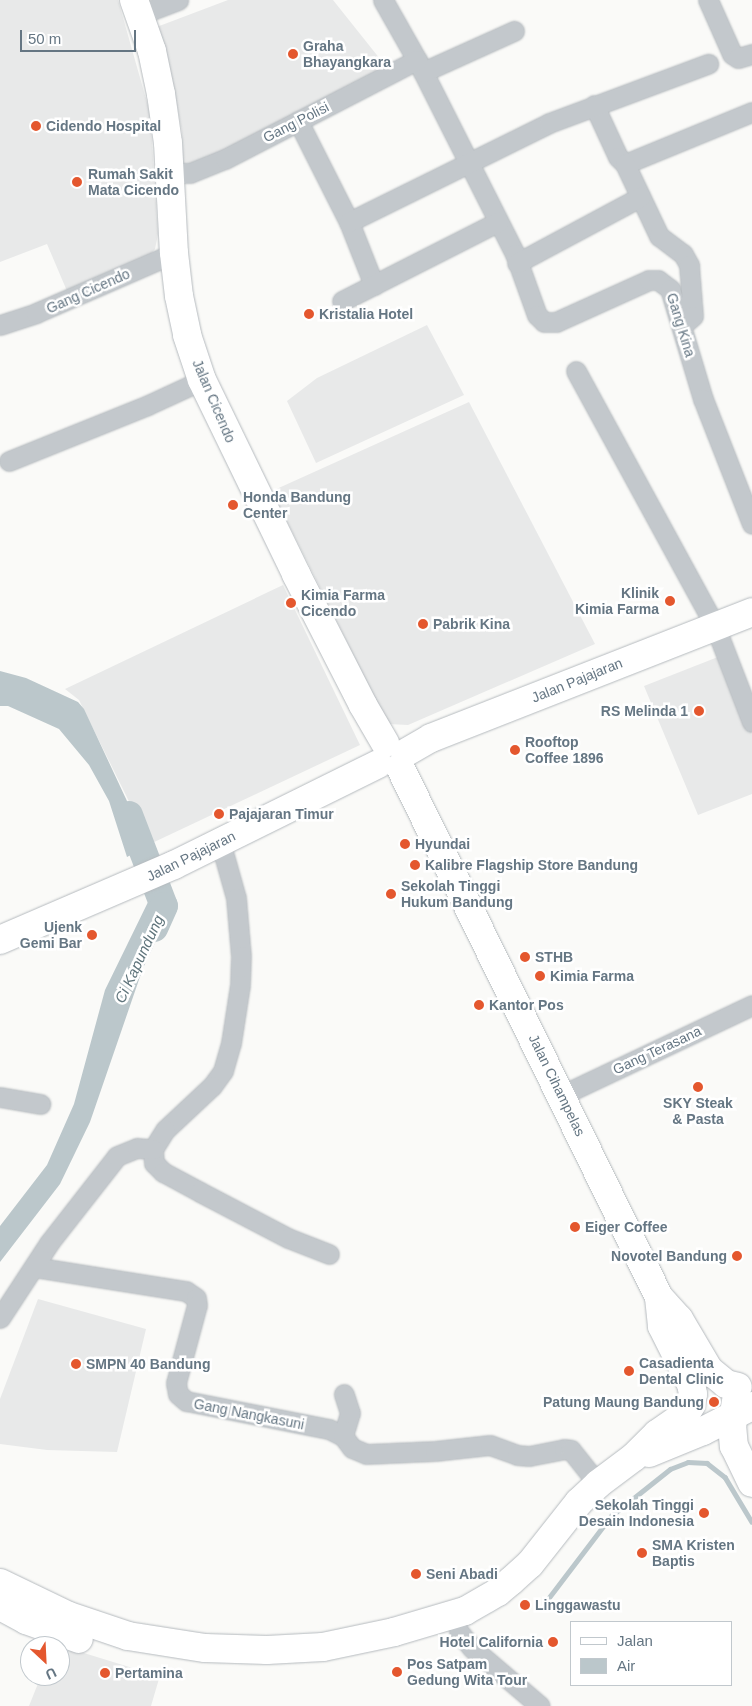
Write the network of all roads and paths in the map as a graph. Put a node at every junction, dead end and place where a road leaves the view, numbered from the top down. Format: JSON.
{"nodes":[{"id":1,"x":178,"y":0,"type":"edge"},
{"id":2,"x":383,"y":0,"type":"edge"},
{"id":3,"x":708,"y":0,"type":"edge"},
{"id":4,"x":137,"y":8,"type":"edge"},
{"id":5,"x":514,"y":31,"type":"dead end"},
{"id":6,"x":752,"y":54,"type":"edge"},
{"id":7,"x":708,"y":64,"type":"dead end"},
{"id":8,"x":420,"y":66,"type":"junction"},
{"id":9,"x":594,"y":105,"type":"junction"},
{"id":10,"x":752,"y":112,"type":"edge"},
{"id":11,"x":298,"y":121,"type":"junction"},
{"id":12,"x":468,"y":162,"type":"junction"},
{"id":13,"x":625,"y":164,"type":"junction"},
{"id":14,"x":171,"y":173,"type":"junction"},
{"id":15,"x":640,"y":197,"type":"junction"},
{"id":16,"x":349,"y":222,"type":"junction"},
{"id":17,"x":498,"y":222,"type":"junction"},
{"id":18,"x":174,"y":253,"type":"junction"},
{"id":19,"x":517,"y":263,"type":"junction"},
{"id":20,"x":374,"y":285,"type":"junction"},
{"id":21,"x":342,"y":301,"type":"dead end"},
{"id":22,"x":0,"y":325,"type":"edge"},
{"id":23,"x":682,"y":326,"type":"junction"},
{"id":24,"x":576,"y":372,"type":"dead end"},
{"id":25,"x":202,"y":380,"type":"junction"},
{"id":26,"x":9,"y":461,"type":"dead end"},
{"id":27,"x":752,"y":524,"type":"edge"},
{"id":28,"x":752,"y":612,"type":"edge"},
{"id":29,"x":715,"y":626,"type":"junction"},
{"id":30,"x":752,"y":722,"type":"edge"},
{"id":31,"x":392,"y":757,"type":"junction"},
{"id":32,"x":220,"y":841,"type":"junction"},
{"id":33,"x":0,"y":940,"type":"edge"},
{"id":34,"x":752,"y":1005,"type":"edge"},
{"id":35,"x":562,"y":1095,"type":"junction"},
{"id":36,"x":0,"y":1097,"type":"edge"},
{"id":37,"x":40,"y":1104,"type":"dead end"},
{"id":38,"x":152,"y":1149,"type":"junction"},
{"id":39,"x":329,"y":1254,"type":"dead end"},
{"id":40,"x":34,"y":1267,"type":"junction"},
{"id":41,"x":659,"y":1297,"type":"junction"},
{"id":42,"x":0,"y":1318,"type":"edge"},
{"id":43,"x":344,"y":1394,"type":"dead end"},
{"id":44,"x":744,"y":1397,"type":"edge"},
{"id":45,"x":695,"y":1434,"type":"junction"},
{"id":46,"x":344,"y":1437,"type":"junction"},
{"id":47,"x":734,"y":1446,"type":"junction"},
{"id":48,"x":634,"y":1458,"type":"junction"},
{"id":49,"x":752,"y":1482,"type":"edge"},
{"id":50,"x":598,"y":1484,"type":"junction"},
{"id":51,"x":0,"y":1583,"type":"edge"},
{"id":52,"x":0,"y":1606,"type":"edge"},
{"id":53,"x":459,"y":1632,"type":"junction"},
{"id":54,"x":104,"y":1638,"type":"junction"},
{"id":55,"x":540,"y":1706,"type":"edge"}],
"edges":[{"from":1,"to":4,"type":"street"},
{"from":2,"to":8,"type":"street"},
{"from":3,"to":6,"type":"street"},
{"from":4,"to":14,"type":"main road","name":"Jalan Cicendo"},
{"from":5,"to":8,"type":"street","name":"Gang Polisi"},
{"from":7,"to":9,"type":"street"},
{"from":8,"to":11,"type":"street","name":"Gang Polisi"},
{"from":8,"to":12,"type":"street"},
{"from":9,"to":12,"type":"street"},
{"from":9,"to":13,"type":"street"},
{"from":10,"to":13,"type":"street"},
{"from":11,"to":14,"type":"street","name":"Gang Polisi"},
{"from":11,"to":16,"type":"street"},
{"from":12,"to":16,"type":"street"},
{"from":12,"to":17,"type":"street"},
{"from":13,"to":15,"type":"street"},
{"from":14,"to":18,"type":"main road","name":"Jalan Cicendo"},
{"from":15,"to":19,"type":"street"},
{"from":15,"to":23,"type":"street"},
{"from":16,"to":20,"type":"street"},
{"from":17,"to":19,"type":"street"},
{"from":17,"to":20,"type":"street"},
{"from":18,"to":22,"type":"street","name":"Gang Cicendo"},
{"from":18,"to":25,"type":"main road","name":"Jalan Cicendo"},
{"from":19,"to":23,"type":"street","name":"Gang Kina"},
{"from":20,"to":21,"type":"street"},
{"from":23,"to":27,"type":"street","name":"Gang Kina"},
{"from":24,"to":29,"type":"street"},
{"from":25,"to":26,"type":"street"},
{"from":25,"to":31,"type":"main road","name":"Jalan Cicendo"},
{"from":28,"to":29,"type":"main road","name":"Jalan Pajajaran"},
{"from":29,"to":30,"type":"street"},
{"from":29,"to":31,"type":"main road","name":"Jalan Pajajaran"},
{"from":31,"to":32,"type":"main road","name":"Jalan Pajajaran"},
{"from":31,"to":35,"type":"main road","name":"Jalan Cihampelas"},
{"from":32,"to":33,"type":"main road","name":"Jalan Pajajaran"},
{"from":32,"to":38,"type":"street"},
{"from":34,"to":35,"type":"street","name":"Gang Terasana"},
{"from":35,"to":41,"type":"main road","name":"Jalan Cihampelas"},
{"from":36,"to":37,"type":"street"},
{"from":38,"to":39,"type":"street"},
{"from":38,"to":40,"type":"street"},
{"from":40,"to":42,"type":"street"},
{"from":40,"to":46,"type":"street","name":"Gang Nangkasuni"},
{"from":41,"to":44,"type":"main road","name":"Jalan Cihampelas"},
{"from":41,"to":48,"type":"main road","name":"Jalan Cihampelas"},
{"from":43,"to":46,"type":"street"},
{"from":44,"to":45,"type":"main road"},
{"from":44,"to":47,"type":"main road"},
{"from":45,"to":47,"type":"main road"},
{"from":45,"to":48,"type":"main road"},
{"from":46,"to":50,"type":"street"},
{"from":47,"to":49,"type":"main road"},
{"from":48,"to":50,"type":"main road"},
{"from":50,"to":53,"type":"main road"},
{"from":50,"to":54,"type":"main road"},
{"from":51,"to":54,"type":"main road"},
{"from":52,"to":54,"type":"main road"},
{"from":53,"to":54,"type":"main road"},
{"from":53,"to":55,"type":"street"}]}
